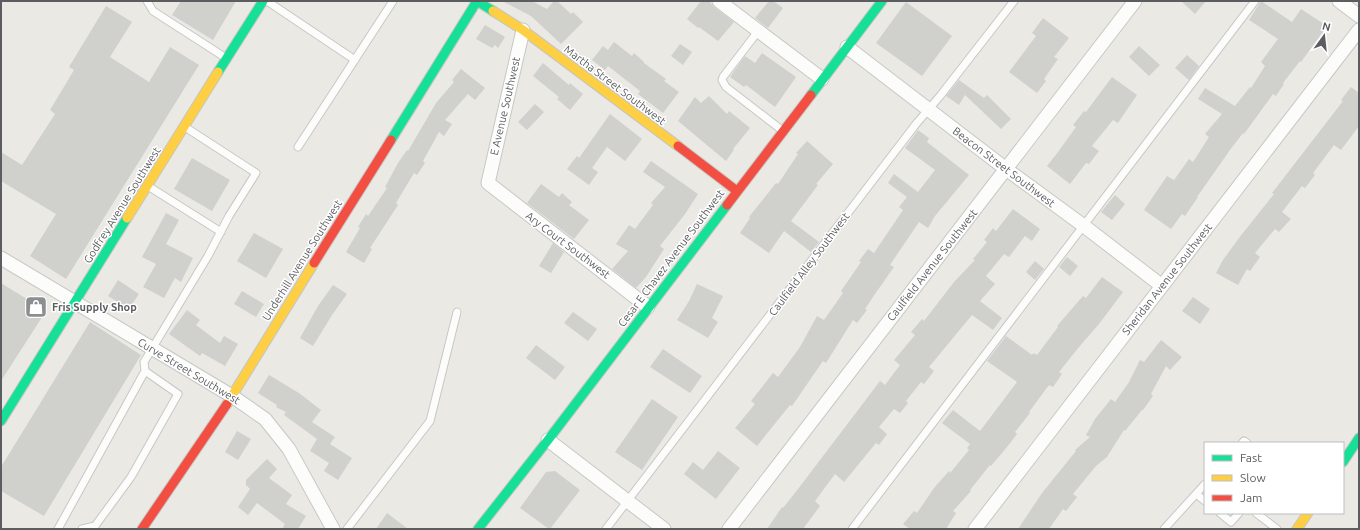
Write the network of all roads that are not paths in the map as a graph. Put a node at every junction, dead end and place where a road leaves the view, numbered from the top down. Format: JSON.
{"nodes":[{"id":1,"x":147,"y":1,"type":"edge"},
{"id":2,"x":263,"y":1,"type":"edge"},
{"id":3,"x":267,"y":1,"type":"edge"},
{"id":4,"x":393,"y":1,"type":"edge"},
{"id":5,"x":477,"y":1,"type":"edge"},
{"id":6,"x":720,"y":1,"type":"edge"},
{"id":7,"x":882,"y":1,"type":"edge"},
{"id":8,"x":1014,"y":1,"type":"edge"},
{"id":9,"x":1135,"y":1,"type":"edge"},
{"id":10,"x":1255,"y":1,"type":"edge"},
{"id":11,"x":1339,"y":1,"type":"edge"},
{"id":12,"x":1359,"y":16,"type":"edge"},
{"id":13,"x":523,"y":30,"type":"junction"},
{"id":14,"x":759,"y":30,"type":"junction"},
{"id":15,"x":1359,"y":30,"type":"edge"},
{"id":16,"x":847,"y":47,"type":"junction"},
{"id":17,"x":228,"y":59,"type":"junction"},
{"id":18,"x":355,"y":60,"type":"junction"},
{"id":19,"x":822,"y":79,"type":"junction"},
{"id":20,"x":928,"y":110,"type":"junction"},
{"id":21,"x":185,"y":127,"type":"junction"},
{"id":22,"x":783,"y":131,"type":"junction"},
{"id":23,"x":298,"y":147,"type":"dead end"},
{"id":24,"x":1006,"y":169,"type":"junction"},
{"id":25,"x":488,"y":183,"type":"joint"},
{"id":26,"x":148,"y":186,"type":"junction"},
{"id":27,"x":737,"y":191,"type":"junction"},
{"id":28,"x":1084,"y":226,"type":"junction"},
{"id":29,"x":221,"y":232,"type":"junction"},
{"id":30,"x":1,"y":258,"type":"edge"},
{"id":31,"x":1162,"y":286,"type":"junction"},
{"id":32,"x":75,"y":302,"type":"junction"},
{"id":33,"x":648,"y":307,"type":"junction"},
{"id":34,"x":457,"y":312,"type":"dead end"},
{"id":35,"x":152,"y":348,"type":"junction"},
{"id":36,"x":145,"y":371,"type":"junction"},
{"id":37,"x":232,"y":396,"type":"junction"},
{"id":38,"x":1,"y":421,"type":"edge"},
{"id":39,"x":1359,"y":438,"type":"edge"},
{"id":40,"x":548,"y":440,"type":"junction"},
{"id":41,"x":1344,"y":460,"type":"edge"},
{"id":42,"x":1204,"y":485,"type":"edge"},
{"id":43,"x":1196,"y":494,"type":"junction"},
{"id":44,"x":1204,"y":500,"type":"edge"},
{"id":45,"x":627,"y":502,"type":"junction"},
{"id":46,"x":1221,"y":514,"type":"edge"},
{"id":47,"x":1238,"y":514,"type":"edge"},
{"id":48,"x":1257,"y":514,"type":"edge"},
{"id":49,"x":1307,"y":514,"type":"edge"},
{"id":50,"x":58,"y":529,"type":"edge"},
{"id":51,"x":82,"y":529,"type":"edge"},
{"id":52,"x":142,"y":529,"type":"edge"},
{"id":53,"x":333,"y":529,"type":"edge"},
{"id":54,"x":347,"y":529,"type":"edge"},
{"id":55,"x":478,"y":529,"type":"edge"},
{"id":56,"x":606,"y":529,"type":"edge"},
{"id":57,"x":664,"y":529,"type":"edge"},
{"id":58,"x":729,"y":529,"type":"edge"},
{"id":59,"x":852,"y":529,"type":"edge"},
{"id":60,"x":975,"y":529,"type":"edge"},
{"id":61,"x":1164,"y":529,"type":"edge"},
{"id":62,"x":1277,"y":529,"type":"edge"},
{"id":63,"x":1297,"y":529,"type":"edge"}],
"edges":[{"from":1,"to":17,"type":"lane"},
{"from":2,"to":17,"type":"main road","name":"Godfrey Avenue Southwest"},
{"from":3,"to":18,"type":"lane"},
{"from":4,"to":18,"type":"lane"},
{"from":5,"to":13,"type":"main road","name":"Martha Street Southwest"},
{"from":5,"to":37,"type":"main road","name":"Underhill Avenue Southwest"},
{"from":6,"to":14,"type":"street"},
{"from":7,"to":16,"type":"main road","name":"Cesar E Chavez Avenue Southwest"},
{"from":8,"to":20,"type":"lane","name":"Caulfield Alley Southwest"},
{"from":9,"to":24,"type":"street","name":"Caulfield Avenue Southwest"},
{"from":10,"to":28,"type":"lane"},
{"from":11,"to":12,"type":"street"},
{"from":13,"to":25,"type":"street","name":"E Avenue Southwest"},
{"from":13,"to":27,"type":"main road","name":"Martha Street Southwest"},
{"from":14,"to":19,"type":"street"},
{"from":14,"to":22,"type":"lane"},
{"from":15,"to":31,"type":"street","name":"Sheridan Avenue Southwest"},
{"from":16,"to":19,"type":"main road","name":"Cesar E Chavez Avenue Southwest"},
{"from":16,"to":20,"type":"street","name":"Beacon Street Southwest"},
{"from":17,"to":21,"type":"main road","name":"Godfrey Avenue Southwest"},
{"from":18,"to":23,"type":"lane"},
{"from":19,"to":22,"type":"main road","name":"Cesar E Chavez Avenue Southwest"},
{"from":20,"to":24,"type":"street","name":"Beacon Street Southwest"},
{"from":20,"to":45,"type":"lane","name":"Caulfield Alley Southwest"},
{"from":21,"to":26,"type":"main road","name":"Godfrey Avenue Southwest"},
{"from":21,"to":29,"type":"lane"},
{"from":22,"to":27,"type":"main road","name":"Cesar E Chavez Avenue Southwest"},
{"from":24,"to":28,"type":"street","name":"Beacon Street Southwest"},
{"from":24,"to":58,"type":"street","name":"Caulfield Avenue Southwest"},
{"from":25,"to":33,"type":"street","name":"Ary Court Southwest"},
{"from":26,"to":29,"type":"lane"},
{"from":26,"to":32,"type":"main road","name":"Godfrey Avenue Southwest"},
{"from":27,"to":33,"type":"main road","name":"Cesar E Chavez Avenue Southwest"},
{"from":28,"to":31,"type":"street","name":"Beacon Street Southwest"},
{"from":28,"to":59,"type":"lane"},
{"from":29,"to":35,"type":"lane"},
{"from":30,"to":32,"type":"street","name":"Curve Street Southwest"},
{"from":31,"to":60,"type":"street","name":"Sheridan Avenue Southwest"},
{"from":32,"to":35,"type":"street","name":"Curve Street Southwest"},
{"from":32,"to":38,"type":"main road","name":"Godfrey Avenue Southwest"},
{"from":33,"to":40,"type":"main road","name":"Cesar E Chavez Avenue Southwest"},
{"from":34,"to":54,"type":"lane"},
{"from":35,"to":36,"type":"lane"},
{"from":35,"to":37,"type":"street","name":"Curve Street Southwest"},
{"from":36,"to":50,"type":"lane"},
{"from":36,"to":51,"type":"lane"},
{"from":37,"to":52,"type":"main road","name":"Underhill Avenue Southwest"},
{"from":37,"to":53,"type":"street","name":"Curve Street Southwest"},
{"from":39,"to":41,"type":"main road"},
{"from":40,"to":45,"type":"street"},
{"from":40,"to":55,"type":"main road","name":"Cesar E Chavez Avenue Southwest"},
{"from":42,"to":43,"type":"lane"},
{"from":43,"to":44,"type":"lane"},
{"from":43,"to":61,"type":"lane"},
{"from":45,"to":56,"type":"lane","name":"Caulfield Alley Southwest"},
{"from":45,"to":57,"type":"street"},
{"from":46,"to":47,"type":"lane"},
{"from":48,"to":62,"type":"lane"},
{"from":49,"to":63,"type":"main road"}]}
